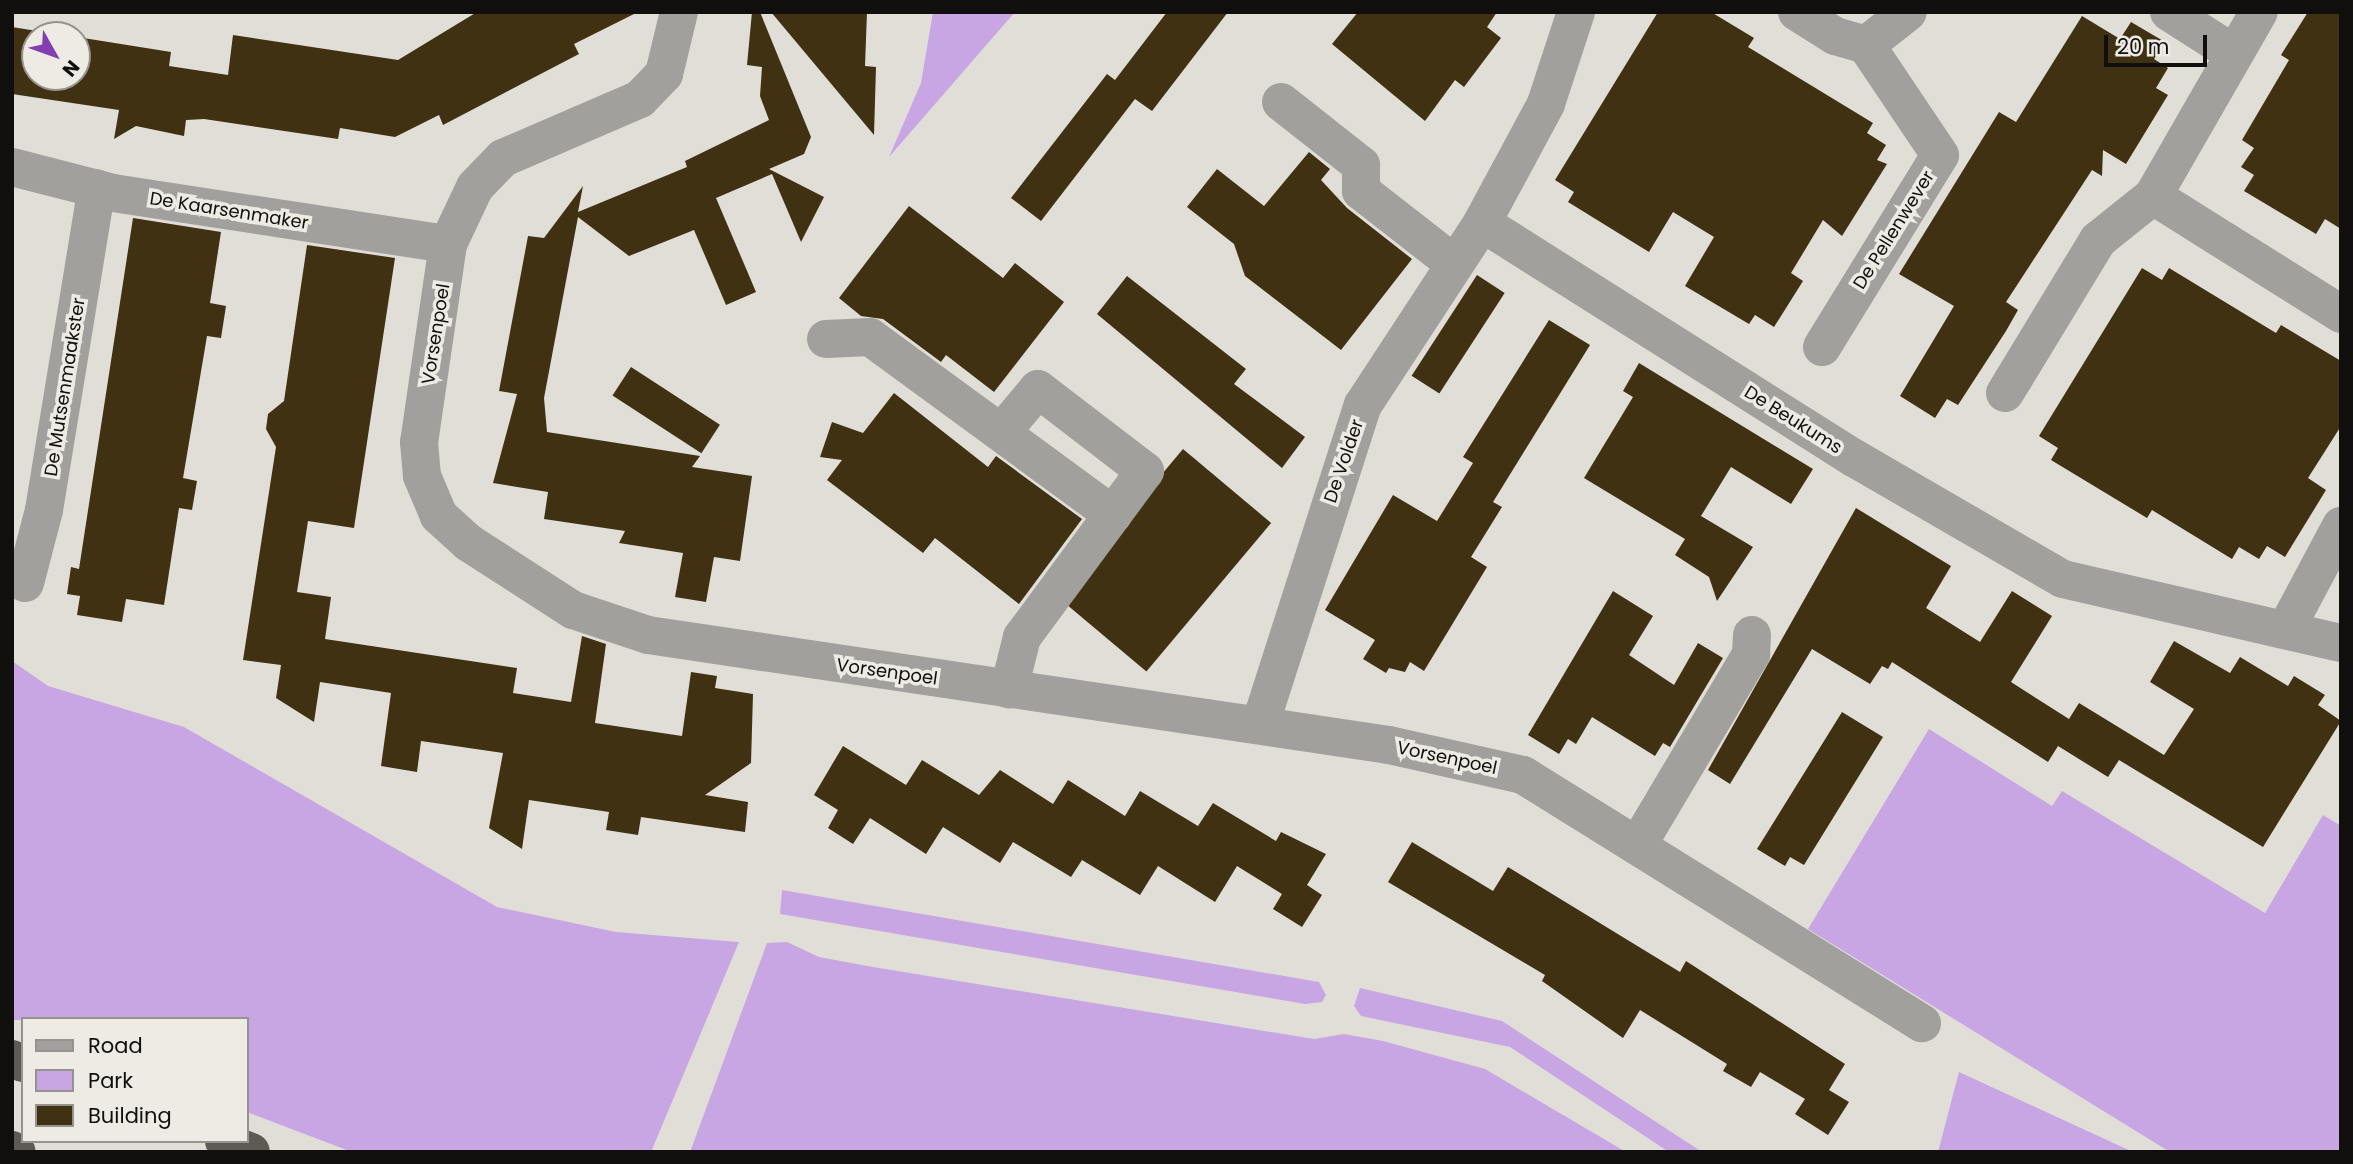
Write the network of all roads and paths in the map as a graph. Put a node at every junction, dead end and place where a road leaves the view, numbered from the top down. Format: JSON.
{"nodes":[{"id":1,"x":679,"y":12,"type":"edge"},
{"id":2,"x":1576,"y":12,"type":"edge"},
{"id":3,"x":1797,"y":12,"type":"edge"},
{"id":4,"x":1908,"y":12,"type":"edge"},
{"id":5,"x":2169,"y":12,"type":"edge"},
{"id":6,"x":2259,"y":12,"type":"edge"},
{"id":7,"x":1866,"y":45,"type":"junction"},
{"id":8,"x":2233,"y":53,"type":"junction"},
{"id":9,"x":1282,"y":102,"type":"dead end"},
{"id":10,"x":12,"y":167,"type":"edge"},
{"id":11,"x":97,"y":188,"type":"junction"},
{"id":12,"x":2153,"y":196,"type":"junction"},
{"id":13,"x":1482,"y":223,"type":"junction"},
{"id":14,"x":448,"y":244,"type":"junction"},
{"id":15,"x":1452,"y":262,"type":"junction"},
{"id":16,"x":2341,"y":314,"type":"edge"},
{"id":17,"x":826,"y":340,"type":"dead end"},
{"id":18,"x":1822,"y":347,"type":"dead end"},
{"id":19,"x":2006,"y":393,"type":"dead end"},
{"id":20,"x":1002,"y":432,"type":"junction"},
{"id":21,"x":1113,"y":514,"type":"junction"},
{"id":22,"x":2341,"y":527,"type":"edge"},
{"id":23,"x":24,"y":583,"type":"dead end"},
{"id":24,"x":2286,"y":629,"type":"junction"},
{"id":25,"x":1752,"y":635,"type":"dead end"},
{"id":26,"x":2341,"y":643,"type":"edge"},
{"id":27,"x":1009,"y":689,"type":"junction"},
{"id":28,"x":1260,"y":725,"type":"junction"},
{"id":29,"x":1639,"y":843,"type":"junction"},
{"id":30,"x":1922,"y":1023,"type":"dead end"},
{"id":31,"x":229,"y":1143,"type":"edge"},
{"id":32,"x":12,"y":1150,"type":"edge"},
{"id":33,"x":17,"y":1152,"type":"edge"},
{"id":34,"x":251,"y":1152,"type":"edge"}],
"edges":[{"from":1,"to":14,"type":"street","name":"Vorsenpoel"},
{"from":2,"to":13,"type":"street"},
{"from":3,"to":7,"type":"street"},
{"from":4,"to":7,"type":"street"},
{"from":5,"to":8,"type":"street"},
{"from":6,"to":8,"type":"street"},
{"from":7,"to":18,"type":"street","name":"De Pellenwever"},
{"from":8,"to":12,"type":"street"},
{"from":9,"to":15,"type":"street"},
{"from":10,"to":11,"type":"street","name":"De Kaarsenmaker"},
{"from":11,"to":14,"type":"street","name":"De Kaarsenmaker"},
{"from":11,"to":23,"type":"street","name":"De Mutsenmaakster"},
{"from":12,"to":16,"type":"street"},
{"from":12,"to":19,"type":"street"},
{"from":13,"to":15,"type":"street","name":"De Volder"},
{"from":13,"to":24,"type":"street","name":"De Beukums"},
{"from":14,"to":27,"type":"street","name":"Vorsenpoel"},
{"from":15,"to":28,"type":"street","name":"De Volder"},
{"from":17,"to":20,"type":"street"},
{"from":20,"to":21,"type":"street"},
{"from":20,"to":21,"type":"street"},
{"from":21,"to":27,"type":"street"},
{"from":22,"to":24,"type":"street"},
{"from":24,"to":26,"type":"street","name":"De Beukums"},
{"from":25,"to":29,"type":"street"},
{"from":27,"to":28,"type":"street","name":"Vorsenpoel"},
{"from":28,"to":29,"type":"street","name":"Vorsenpoel"},
{"from":29,"to":30,"type":"street","name":"Vorsenpoel"},
{"from":31,"to":34,"type":"highway"},
{"from":32,"to":33,"type":"highway"}]}
